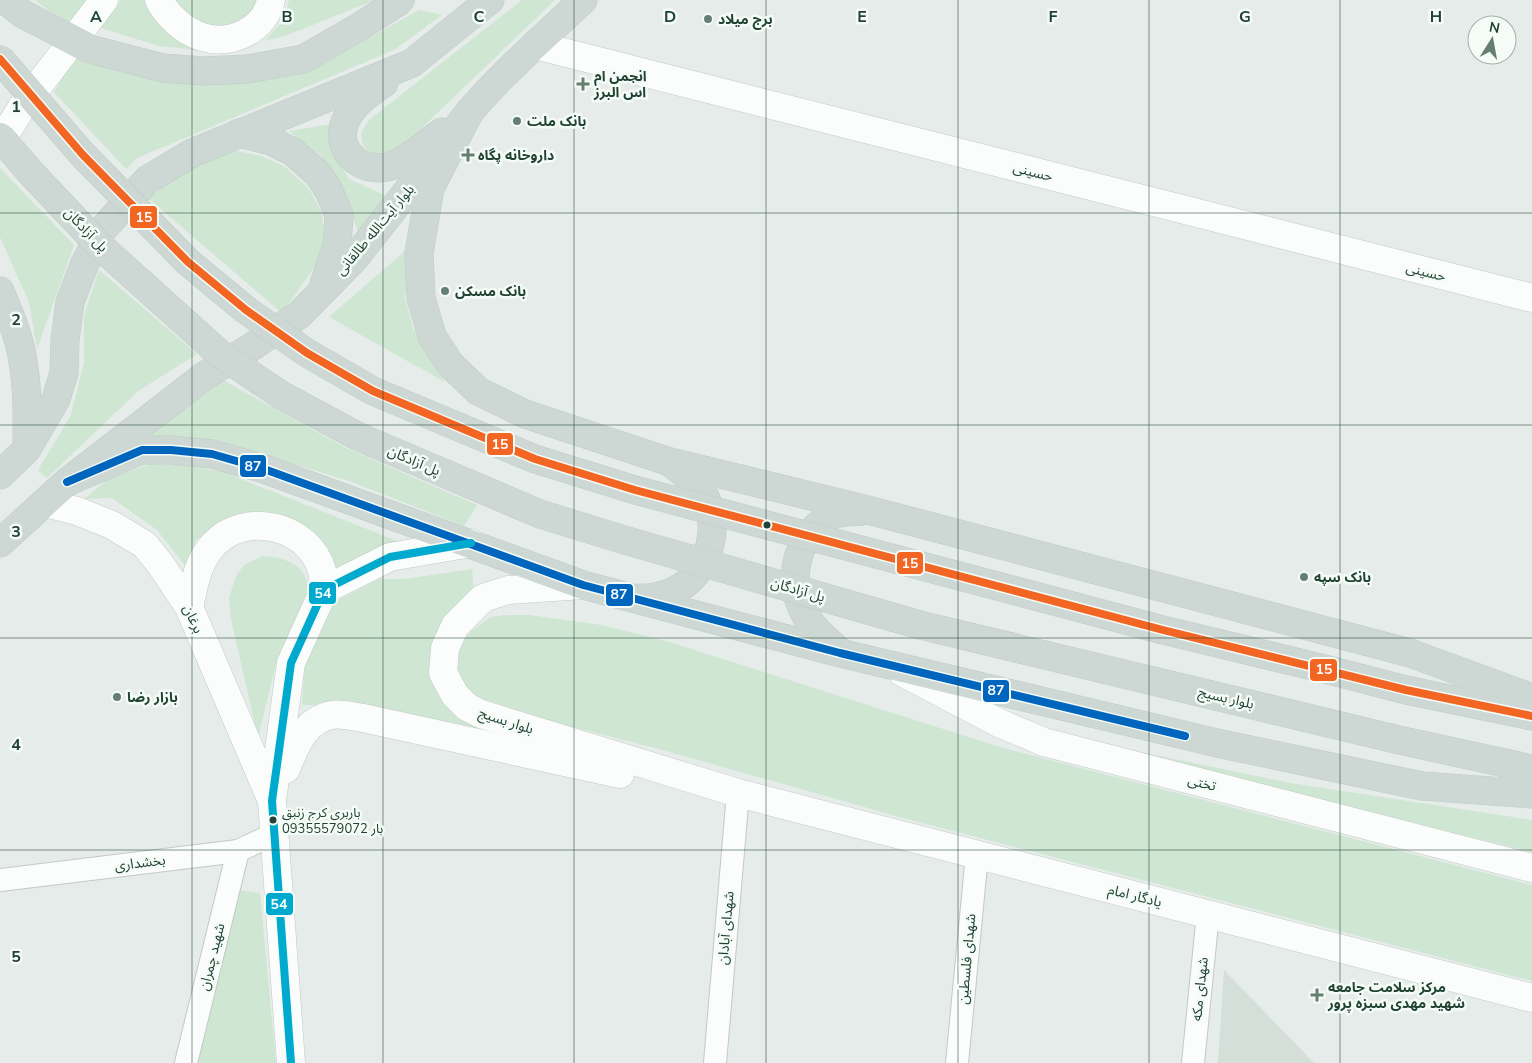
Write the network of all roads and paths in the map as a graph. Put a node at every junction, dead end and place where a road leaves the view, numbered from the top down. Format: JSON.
{"nodes":[{"id":1,"x":5,"y":0,"type":"edge"},
{"id":2,"x":104,"y":0,"type":"edge"},
{"id":3,"x":160,"y":0,"type":"edge"},
{"id":4,"x":271,"y":0,"type":"edge"},
{"id":5,"x":402,"y":0,"type":"edge"},
{"id":6,"x":490,"y":0,"type":"edge"},
{"id":7,"x":582,"y":0,"type":"edge"},
{"id":8,"x":535,"y":45,"type":"junction"},
{"id":9,"x":0,"y":59,"type":"edge"},
{"id":10,"x":412,"y":63,"type":"junction"},
{"id":11,"x":470,"y":111,"type":"junction"},
{"id":12,"x":239,"y":133,"type":"junction"},
{"id":13,"x":0,"y":137,"type":"edge"},
{"id":14,"x":0,"y":143,"type":"edge"},
{"id":15,"x":0,"y":291,"type":"edge"},
{"id":16,"x":322,"y":291,"type":"junction"},
{"id":17,"x":1532,"y":298,"type":"edge"},
{"id":18,"x":27,"y":449,"type":"junction"},
{"id":19,"x":667,"y":461,"type":"junction"},
{"id":20,"x":0,"y":474,"type":"edge"},
{"id":21,"x":67,"y":482,"type":"junction"},
{"id":22,"x":45,"y":503,"type":"junction"},
{"id":23,"x":868,"y":510,"type":"junction"},
{"id":24,"x":0,"y":542,"type":"edge"},
{"id":25,"x":471,"y":543,"type":"junction"},
{"id":26,"x":583,"y":585,"type":"junction"},
{"id":27,"x":324,"y":590,"type":"junction"},
{"id":28,"x":622,"y":596,"type":"junction"},
{"id":29,"x":189,"y":607,"type":"junction"},
{"id":30,"x":920,"y":625,"type":"joint"},
{"id":31,"x":840,"y":653,"type":"junction"},
{"id":32,"x":885,"y":664,"type":"junction"},
{"id":33,"x":1532,"y":698,"type":"edge"},
{"id":34,"x":1532,"y":716,"type":"edge"},
{"id":35,"x":1532,"y":769,"type":"edge"},
{"id":36,"x":738,"y":794,"type":"junction"},
{"id":37,"x":1532,"y":794,"type":"edge"},
{"id":38,"x":272,"y":801,"type":"junction"},
{"id":39,"x":276,"y":833,"type":"junction"},
{"id":40,"x":238,"y":851,"type":"junction"},
{"id":41,"x":977,"y":855,"type":"junction"},
{"id":42,"x":1532,"y":868,"type":"edge"},
{"id":43,"x":0,"y":880,"type":"edge"},
{"id":44,"x":1208,"y":914,"type":"junction"},
{"id":45,"x":1532,"y":998,"type":"edge"},
{"id":46,"x":186,"y":1063,"type":"edge"},
{"id":47,"x":291,"y":1063,"type":"edge"},
{"id":48,"x":715,"y":1063,"type":"edge"},
{"id":49,"x":957,"y":1063,"type":"edge"},
{"id":50,"x":1193,"y":1063,"type":"edge"}],
"edges":[{"from":1,"to":5,"type":"main road","bridge":true},
{"from":2,"to":14,"type":"street"},
{"from":3,"to":4,"type":"street"},
{"from":6,"to":10,"type":"main road"},
{"from":7,"to":8,"type":"main road","name":"بلوار آیت‌الله طالقانی"},
{"from":8,"to":11,"type":"main road","name":"بلوار آیت‌الله طالقانی"},
{"from":8,"to":17,"type":"street","name":"حسینی"},
{"from":9,"to":34,"type":"main road","bridge":true},
{"from":10,"to":11,"type":"main road"},
{"from":10,"to":12,"type":"main road"},
{"from":11,"to":16,"type":"main road","name":"بلوار آیت‌الله طالقانی"},
{"from":11,"to":19,"type":"main road"},
{"from":12,"to":16,"type":"main road"},
{"from":12,"to":18,"type":"main road"},
{"from":13,"to":30,"type":"main road","name":"پل آزادگان","bridge":true},
{"from":15,"to":18,"type":"main road"},
{"from":16,"to":21,"type":"main road","name":"بلوار آیت‌الله طالقانی"},
{"from":18,"to":20,"type":"main road"},
{"from":19,"to":23,"type":"main road"},
{"from":19,"to":28,"type":"main road"},
{"from":21,"to":22,"type":"main road"},
{"from":21,"to":25,"type":"main road"},
{"from":22,"to":24,"type":"main road"},
{"from":22,"to":29,"type":"street","name":"برغان"},
{"from":23,"to":31,"type":"main road"},
{"from":23,"to":33,"type":"main road"},
{"from":25,"to":26,"type":"main road"},
{"from":25,"to":27,"type":"street"},
{"from":26,"to":28,"type":"main road"},
{"from":26,"to":36,"type":"street","name":"بلوار بسیج"},
{"from":27,"to":29,"type":"street"},
{"from":27,"to":38,"type":"street","name":"برغان"},
{"from":28,"to":31,"type":"main road"},
{"from":29,"to":38,"type":"street","name":"برغان"},
{"from":30,"to":35,"type":"main road","name":"بلوار بسیج"},
{"from":31,"to":32,"type":"main road"},
{"from":32,"to":37,"type":"main road"},
{"from":32,"to":42,"type":"street","name":"تختی"},
{"from":36,"to":38,"type":"street"},
{"from":36,"to":41,"type":"street","name":"یادگار امام"},
{"from":36,"to":48,"type":"street","name":"شهدای آبادان"},
{"from":38,"to":39,"type":"street","name":"برغان"},
{"from":39,"to":40,"type":"street","name":"بخشداری"},
{"from":39,"to":47,"type":"street","name":"برغان"},
{"from":40,"to":43,"type":"street","name":"بخشداری"},
{"from":40,"to":46,"type":"street","name":"شهید چمران"},
{"from":41,"to":44,"type":"street","name":"یادگار امام"},
{"from":41,"to":49,"type":"street","name":"شهدای فلسطین"},
{"from":44,"to":45,"type":"street","name":"یادگار امام"},
{"from":44,"to":50,"type":"street","name":"شهدای مکه"}]}
